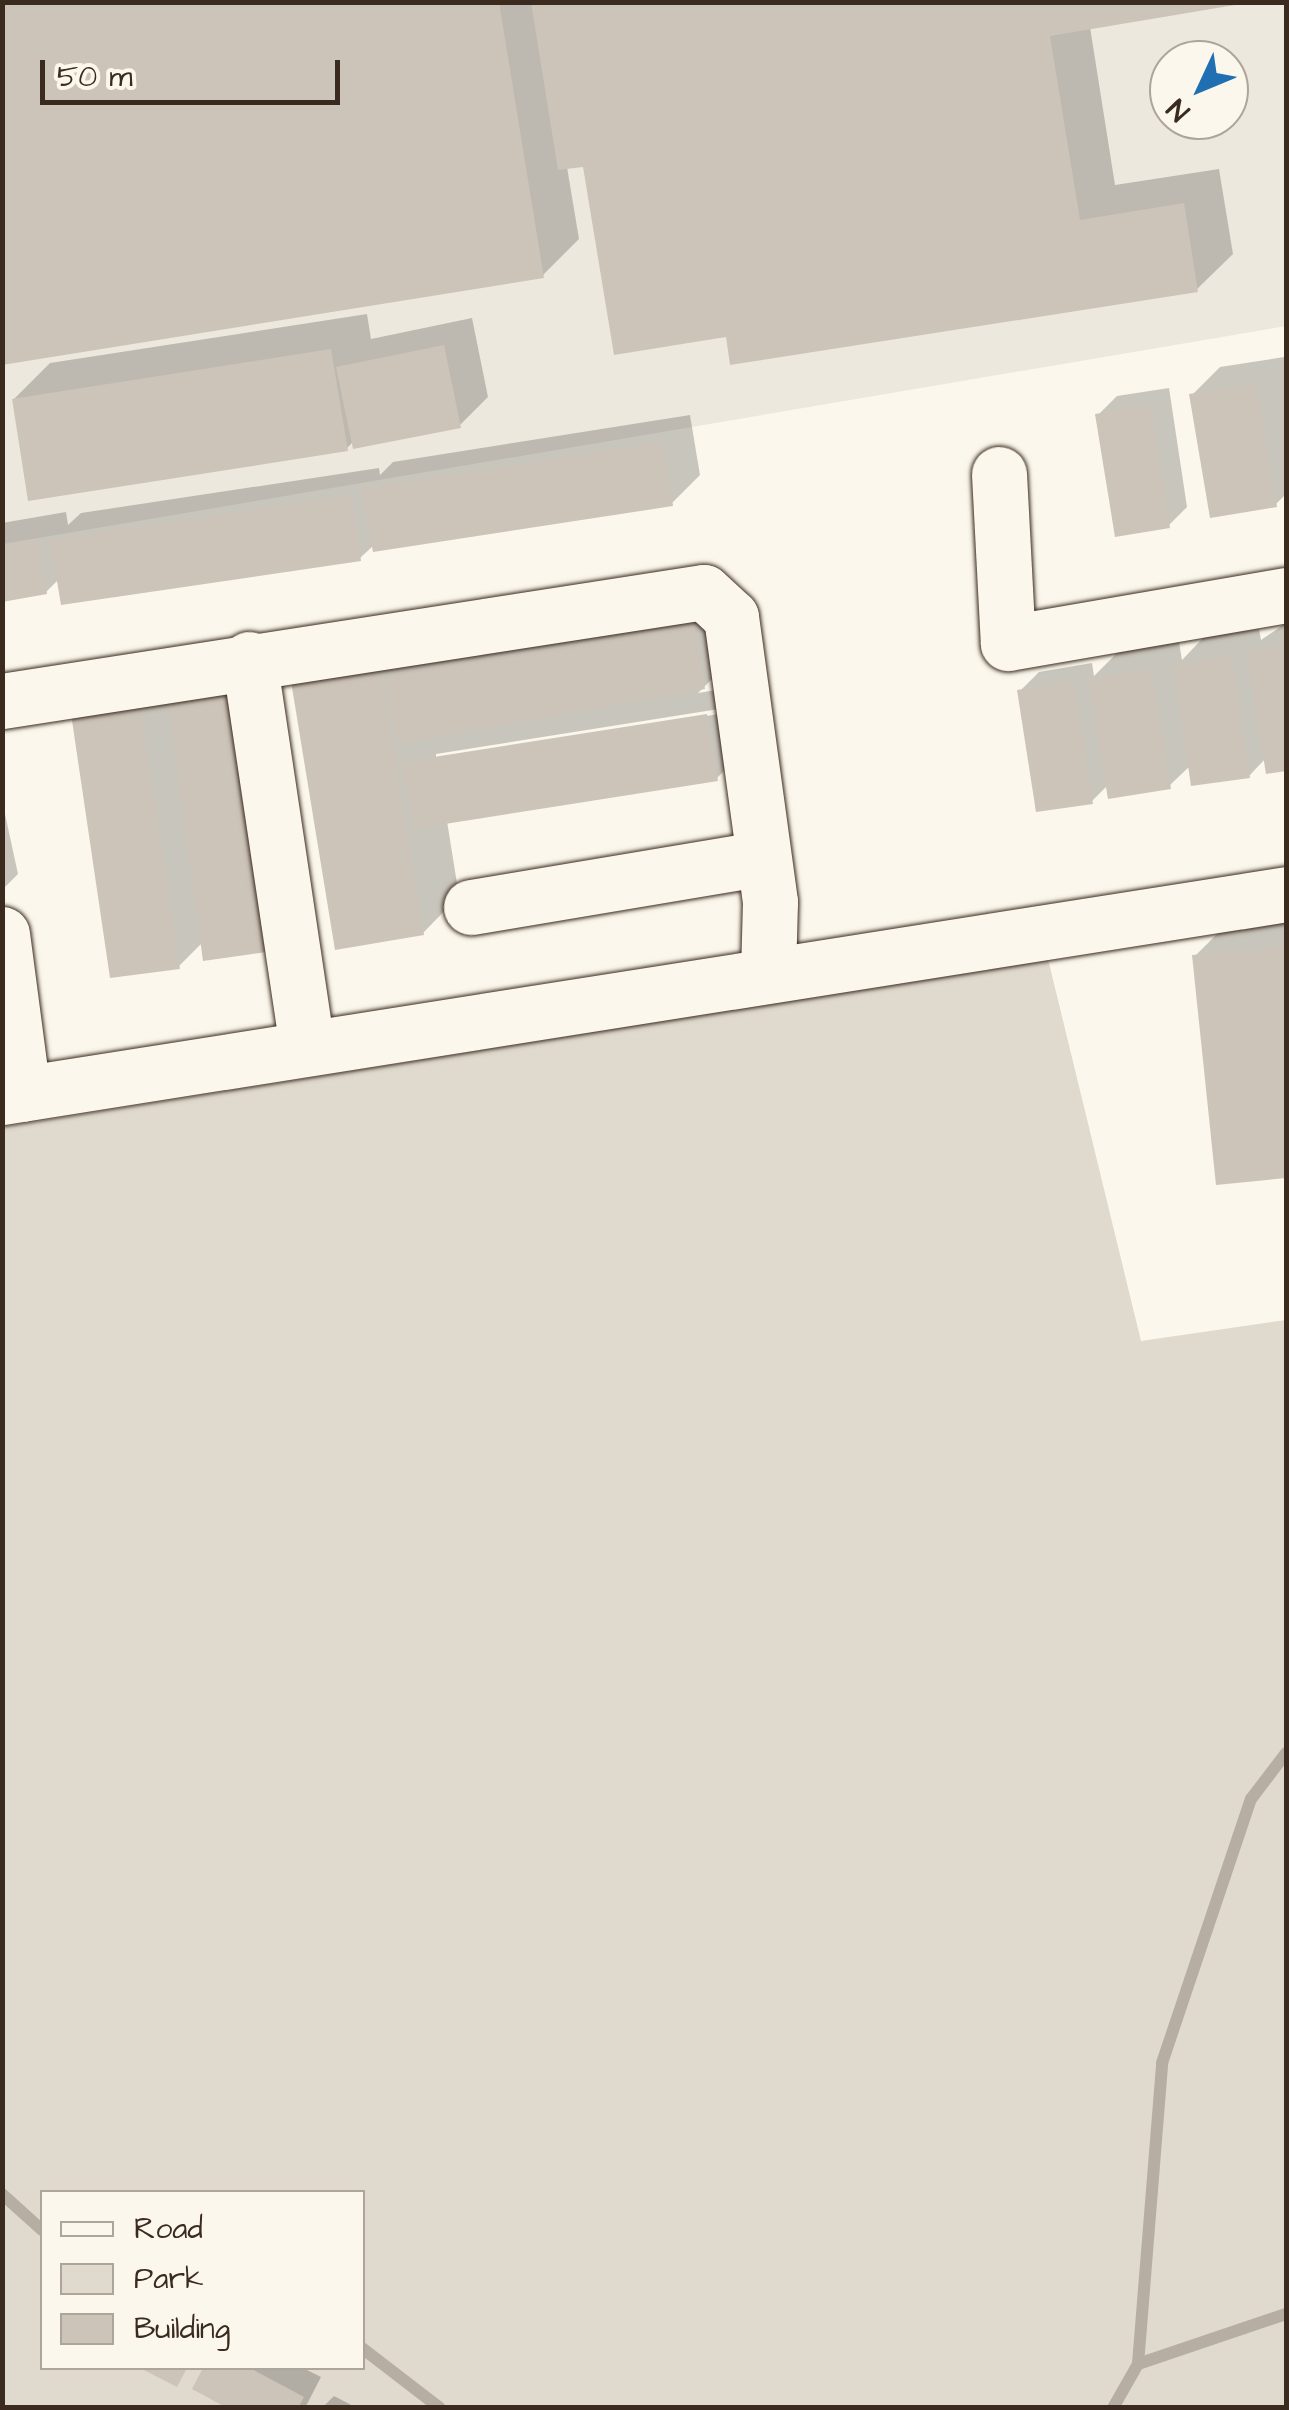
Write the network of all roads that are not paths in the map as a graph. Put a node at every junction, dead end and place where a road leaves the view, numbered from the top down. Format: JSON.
{"nodes":[{"id":1,"x":999,"y":474,"type":"dead end"},
{"id":2,"x":1286,"y":595,"type":"edge"},
{"id":3,"x":248,"y":659,"type":"junction"},
{"id":4,"x":2,"y":701,"type":"edge"},
{"id":5,"x":763,"y":858,"type":"junction"},
{"id":6,"x":1286,"y":894,"type":"edge"},
{"id":7,"x":471,"y":907,"type":"dead end"},
{"id":8,"x":2,"y":934,"type":"edge"},
{"id":9,"x":768,"y":972,"type":"junction"},
{"id":10,"x":307,"y":1047,"type":"junction"},
{"id":11,"x":13,"y":1096,"type":"edge"}],
"edges":[{"from":1,"to":2,"type":"street"},
{"from":3,"to":4,"type":"street"},
{"from":3,"to":5,"type":"street"},
{"from":3,"to":10,"type":"street"},
{"from":5,"to":7,"type":"street"},
{"from":5,"to":9,"type":"street"},
{"from":6,"to":9,"type":"street"},
{"from":8,"to":11,"type":"street"},
{"from":9,"to":10,"type":"street"},
{"from":10,"to":11,"type":"street"}]}
